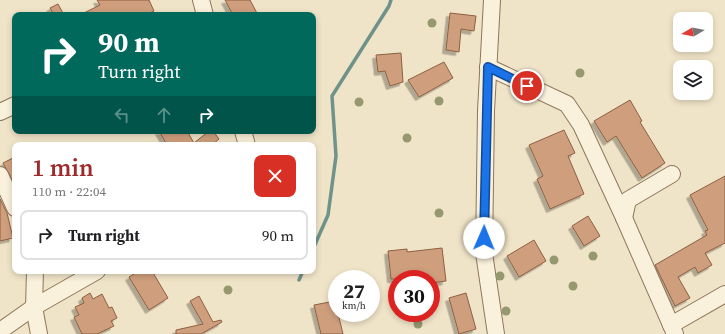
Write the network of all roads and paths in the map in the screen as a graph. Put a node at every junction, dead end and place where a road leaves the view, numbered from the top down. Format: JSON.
{"nodes":[{"id":1,"x":201,"y":0,"type":"edge"},
{"id":2,"x":492,"y":0,"type":"edge"},
{"id":3,"x":204,"y":12,"type":"edge"},
{"id":4,"x":488,"y":67,"type":"junction"},
{"id":5,"x":12,"y":106,"type":"edge"},
{"id":6,"x":0,"y":112,"type":"edge"},
{"id":7,"x":0,"y":174,"type":"edge"},
{"id":8,"x":672,"y":174,"type":"dead end"},
{"id":9,"x":12,"y":201,"type":"edge"},
{"id":10,"x":624,"y":218,"type":"junction"},
{"id":11,"x":35,"y":274,"type":"edge"},
{"id":12,"x":92,"y":274,"type":"edge"},
{"id":13,"x":725,"y":294,"type":"edge"},
{"id":14,"x":34,"y":306,"type":"junction"},
{"id":15,"x":673,"y":330,"type":"edge"},
{"id":16,"x":0,"y":331,"type":"edge"},
{"id":17,"x":40,"y":334,"type":"edge"},
{"id":18,"x":496,"y":334,"type":"edge"}],
"edges":[{"from":1,"to":3,"type":"street"},
{"from":2,"to":4,"type":"street"},
{"from":4,"to":10,"type":"street"},
{"from":4,"to":18,"type":"street"},
{"from":5,"to":6,"type":"street"},
{"from":7,"to":9,"type":"street"},
{"from":8,"to":10,"type":"street"},
{"from":10,"to":15,"type":"street"},
{"from":11,"to":14,"type":"street"},
{"from":12,"to":14,"type":"street"},
{"from":13,"to":15,"type":"street"},
{"from":14,"to":16,"type":"street"},
{"from":14,"to":17,"type":"street"}]}
